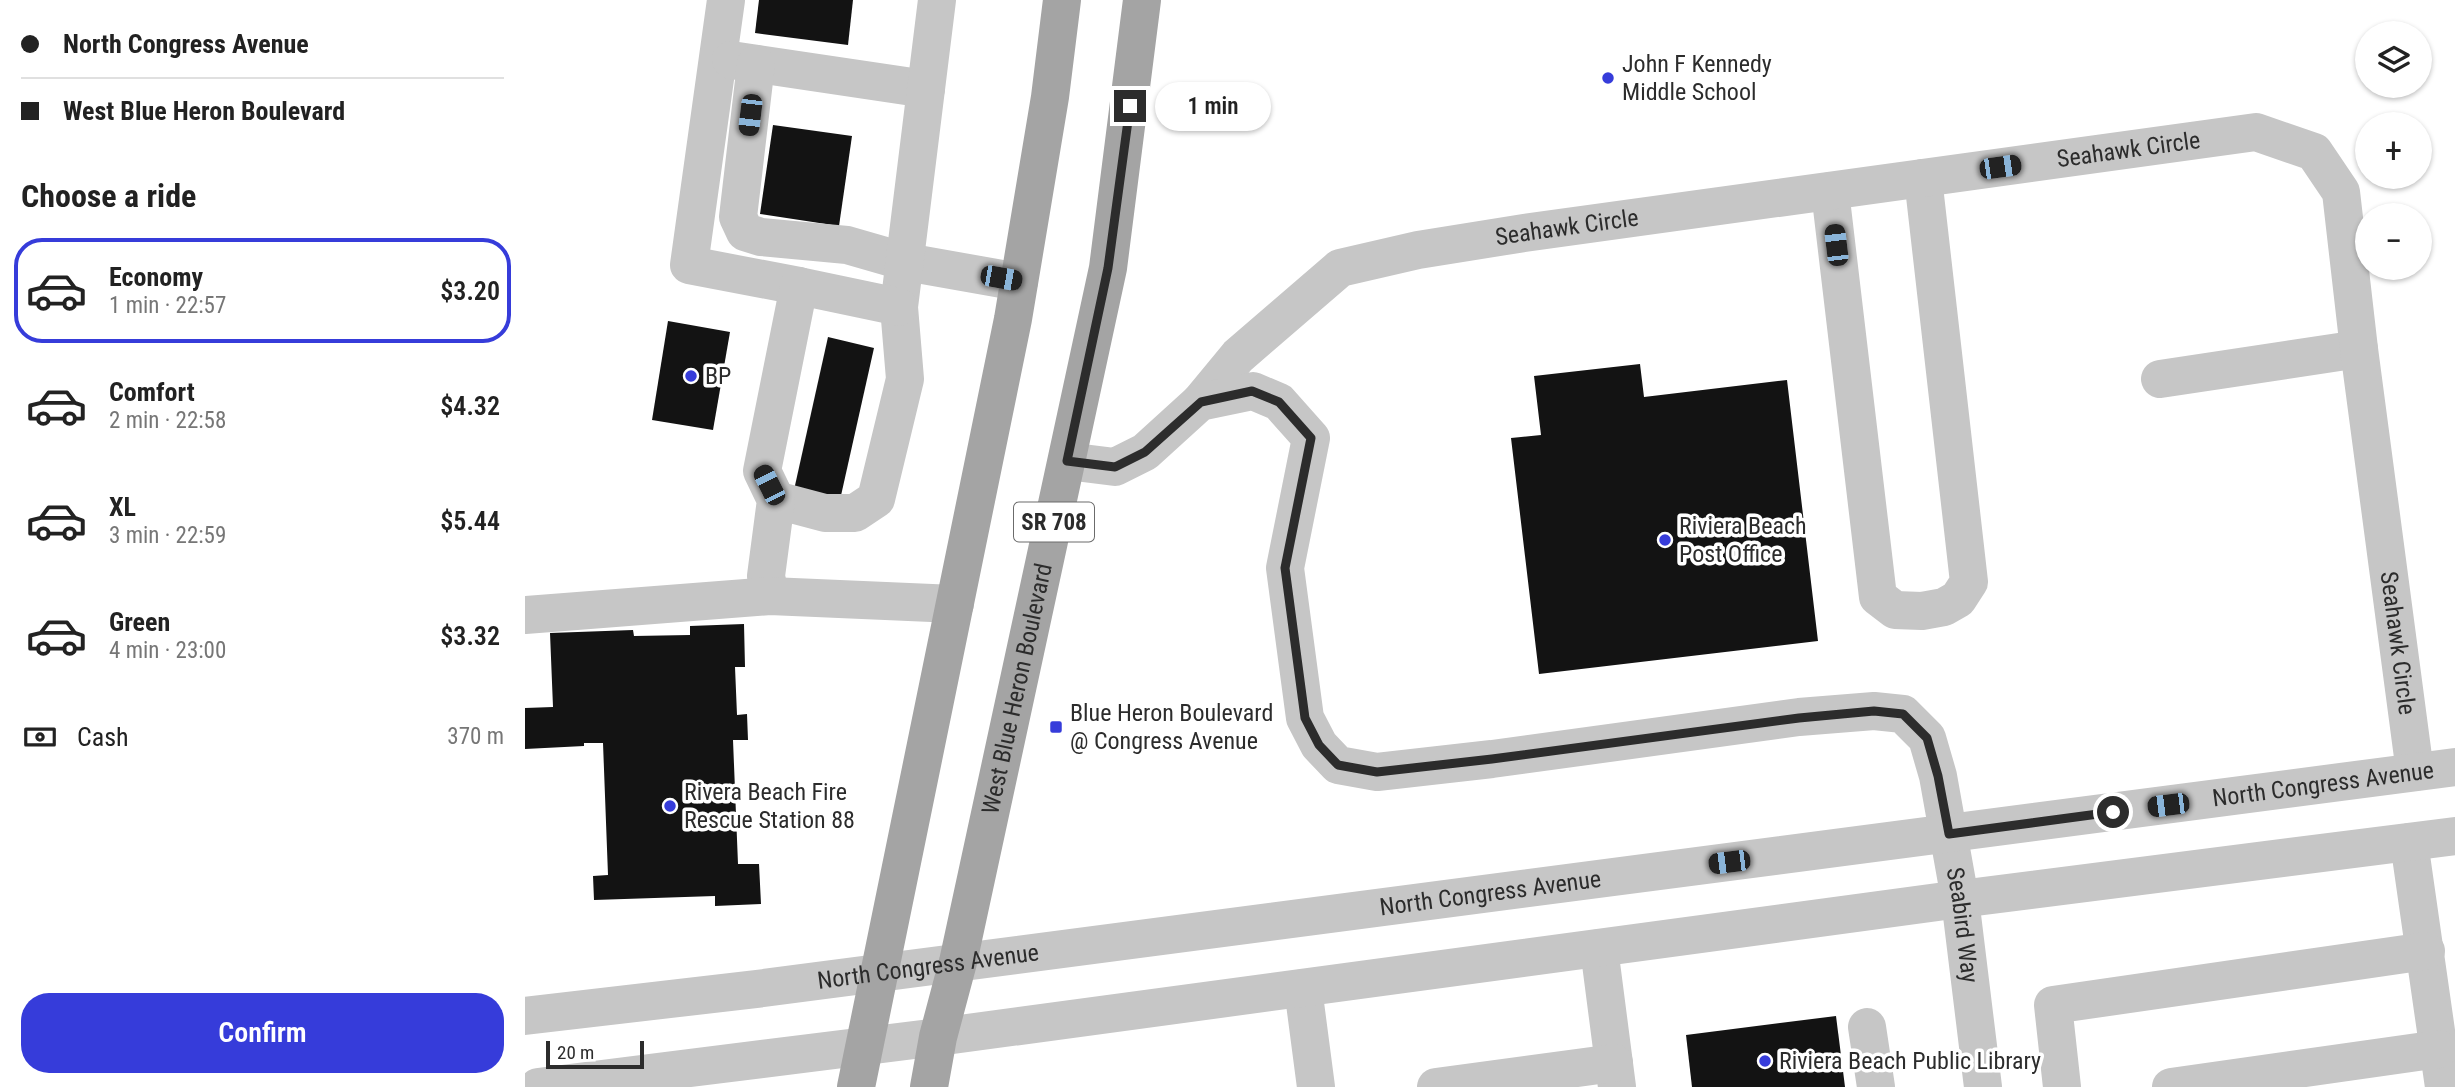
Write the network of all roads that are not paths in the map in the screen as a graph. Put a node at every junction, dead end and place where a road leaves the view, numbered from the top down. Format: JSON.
{"nodes":[{"id":1,"x":726,"y":0,"type":"edge"},
{"id":2,"x":937,"y":0,"type":"edge"},
{"id":3,"x":1062,"y":0,"type":"edge"},
{"id":4,"x":1142,"y":0,"type":"edge"},
{"id":5,"x":718,"y":58,"type":"junction"},
{"id":6,"x":756,"y":64,"type":"junction"},
{"id":7,"x":926,"y":89,"type":"junction"},
{"id":8,"x":1923,"y":178,"type":"junction"},
{"id":9,"x":1830,"y":191,"type":"junction"},
{"id":10,"x":906,"y":262,"type":"junction"},
{"id":11,"x":1019,"y":282,"type":"junction"},
{"id":12,"x":799,"y":286,"type":"junction"},
{"id":13,"x":899,"y":307,"type":"junction"},
{"id":14,"x":2359,"y":349,"type":"junction"},
{"id":15,"x":2160,"y":379,"type":"dead end"},
{"id":16,"x":1201,"y":402,"type":"junction"},
{"id":17,"x":1067,"y":461,"type":"junction"},
{"id":18,"x":776,"y":500,"type":"junction"},
{"id":19,"x":770,"y":596,"type":"junction"},
{"id":20,"x":955,"y":604,"type":"junction"},
{"id":21,"x":525,"y":615,"type":"edge"},
{"id":22,"x":2455,"y":767,"type":"edge"},
{"id":23,"x":2415,"y":772,"type":"junction"},
{"id":24,"x":1949,"y":834,"type":"junction"},
{"id":25,"x":2455,"y":836,"type":"edge"},
{"id":26,"x":2409,"y":842,"type":"junction"},
{"id":27,"x":1959,"y":899,"type":"junction"},
{"id":28,"x":1599,"y":948,"type":"junction"},
{"id":29,"x":2426,"y":951,"type":"junction"},
{"id":30,"x":958,"y":962,"type":"junction"},
{"id":31,"x":879,"y":972,"type":"junction"},
{"id":32,"x":1303,"y":988,"type":"junction"},
{"id":33,"x":525,"y":1016,"type":"edge"},
{"id":34,"x":1867,"y":1027,"type":"dead end"},
{"id":35,"x":938,"y":1037,"type":"junction"},
{"id":36,"x":864,"y":1046,"type":"junction"},
{"id":37,"x":2439,"y":1049,"type":"junction"},
{"id":38,"x":1615,"y":1075,"type":"edge"},
{"id":39,"x":538,"y":1087,"type":"edge"},
{"id":40,"x":856,"y":1087,"type":"edge"},
{"id":41,"x":929,"y":1087,"type":"edge"},
{"id":42,"x":1315,"y":1087,"type":"edge"},
{"id":43,"x":1436,"y":1087,"type":"edge"},
{"id":44,"x":1875,"y":1087,"type":"edge"},
{"id":45,"x":1983,"y":1087,"type":"edge"},
{"id":46,"x":2063,"y":1087,"type":"edge"},
{"id":47,"x":2171,"y":1087,"type":"edge"},
{"id":48,"x":2444,"y":1087,"type":"edge"}],
"edges":[{"from":1,"to":5,"type":"street"},
{"from":2,"to":7,"type":"street"},
{"from":3,"to":11,"type":"main road"},
{"from":4,"to":17,"type":"main road","name":"West Blue Heron Boulevard","number":"SR 708"},
{"from":5,"to":6,"type":"street"},
{"from":5,"to":12,"type":"street"},
{"from":6,"to":7,"type":"street"},
{"from":6,"to":10,"type":"street"},
{"from":7,"to":10,"type":"street"},
{"from":8,"to":9,"type":"street","name":"Seahawk Circle"},
{"from":8,"to":9,"type":"street"},
{"from":8,"to":14,"type":"street","name":"Seahawk Circle"},
{"from":9,"to":16,"type":"street","name":"Seahawk Circle"},
{"from":10,"to":11,"type":"street"},
{"from":10,"to":13,"type":"street"},
{"from":11,"to":20,"type":"main road"},
{"from":12,"to":13,"type":"street"},
{"from":12,"to":18,"type":"street"},
{"from":13,"to":18,"type":"street"},
{"from":14,"to":15,"type":"street"},
{"from":14,"to":23,"type":"street","name":"Seahawk Circle"},
{"from":16,"to":17,"type":"street","name":"Seabird Way"},
{"from":16,"to":24,"type":"street","name":"Seabird Way"},
{"from":17,"to":30,"type":"main road","name":"West Blue Heron Boulevard","number":"SR 708"},
{"from":18,"to":19,"type":"street"},
{"from":19,"to":20,"type":"street"},
{"from":19,"to":21,"type":"street"},
{"from":20,"to":31,"type":"main road"},
{"from":22,"to":23,"type":"street","name":"North Congress Avenue"},
{"from":23,"to":24,"type":"street","name":"North Congress Avenue"},
{"from":24,"to":27,"type":"street","name":"Seabird Way"},
{"from":24,"to":30,"type":"street","name":"North Congress Avenue"},
{"from":25,"to":26,"type":"street"},
{"from":26,"to":27,"type":"street"},
{"from":26,"to":29,"type":"street"},
{"from":27,"to":28,"type":"street"},
{"from":27,"to":45,"type":"street","name":"Seabird Way"},
{"from":28,"to":32,"type":"street"},
{"from":28,"to":38,"type":"street"},
{"from":29,"to":37,"type":"street"},
{"from":29,"to":46,"type":"street"},
{"from":30,"to":31,"type":"street","name":"North Congress Avenue"},
{"from":30,"to":35,"type":"main road","name":"West Blue Heron Boulevard","number":"SR 708"},
{"from":31,"to":33,"type":"street","name":"North Congress Avenue"},
{"from":31,"to":36,"type":"main road"},
{"from":32,"to":35,"type":"street"},
{"from":32,"to":42,"type":"street"},
{"from":34,"to":44,"type":"street"},
{"from":35,"to":36,"type":"street"},
{"from":35,"to":41,"type":"main road","name":"West Blue Heron Boulevard","number":"SR 708"},
{"from":36,"to":39,"type":"street"},
{"from":36,"to":40,"type":"main road"},
{"from":37,"to":47,"type":"street"},
{"from":37,"to":48,"type":"street"},
{"from":38,"to":43,"type":"street"}]}
